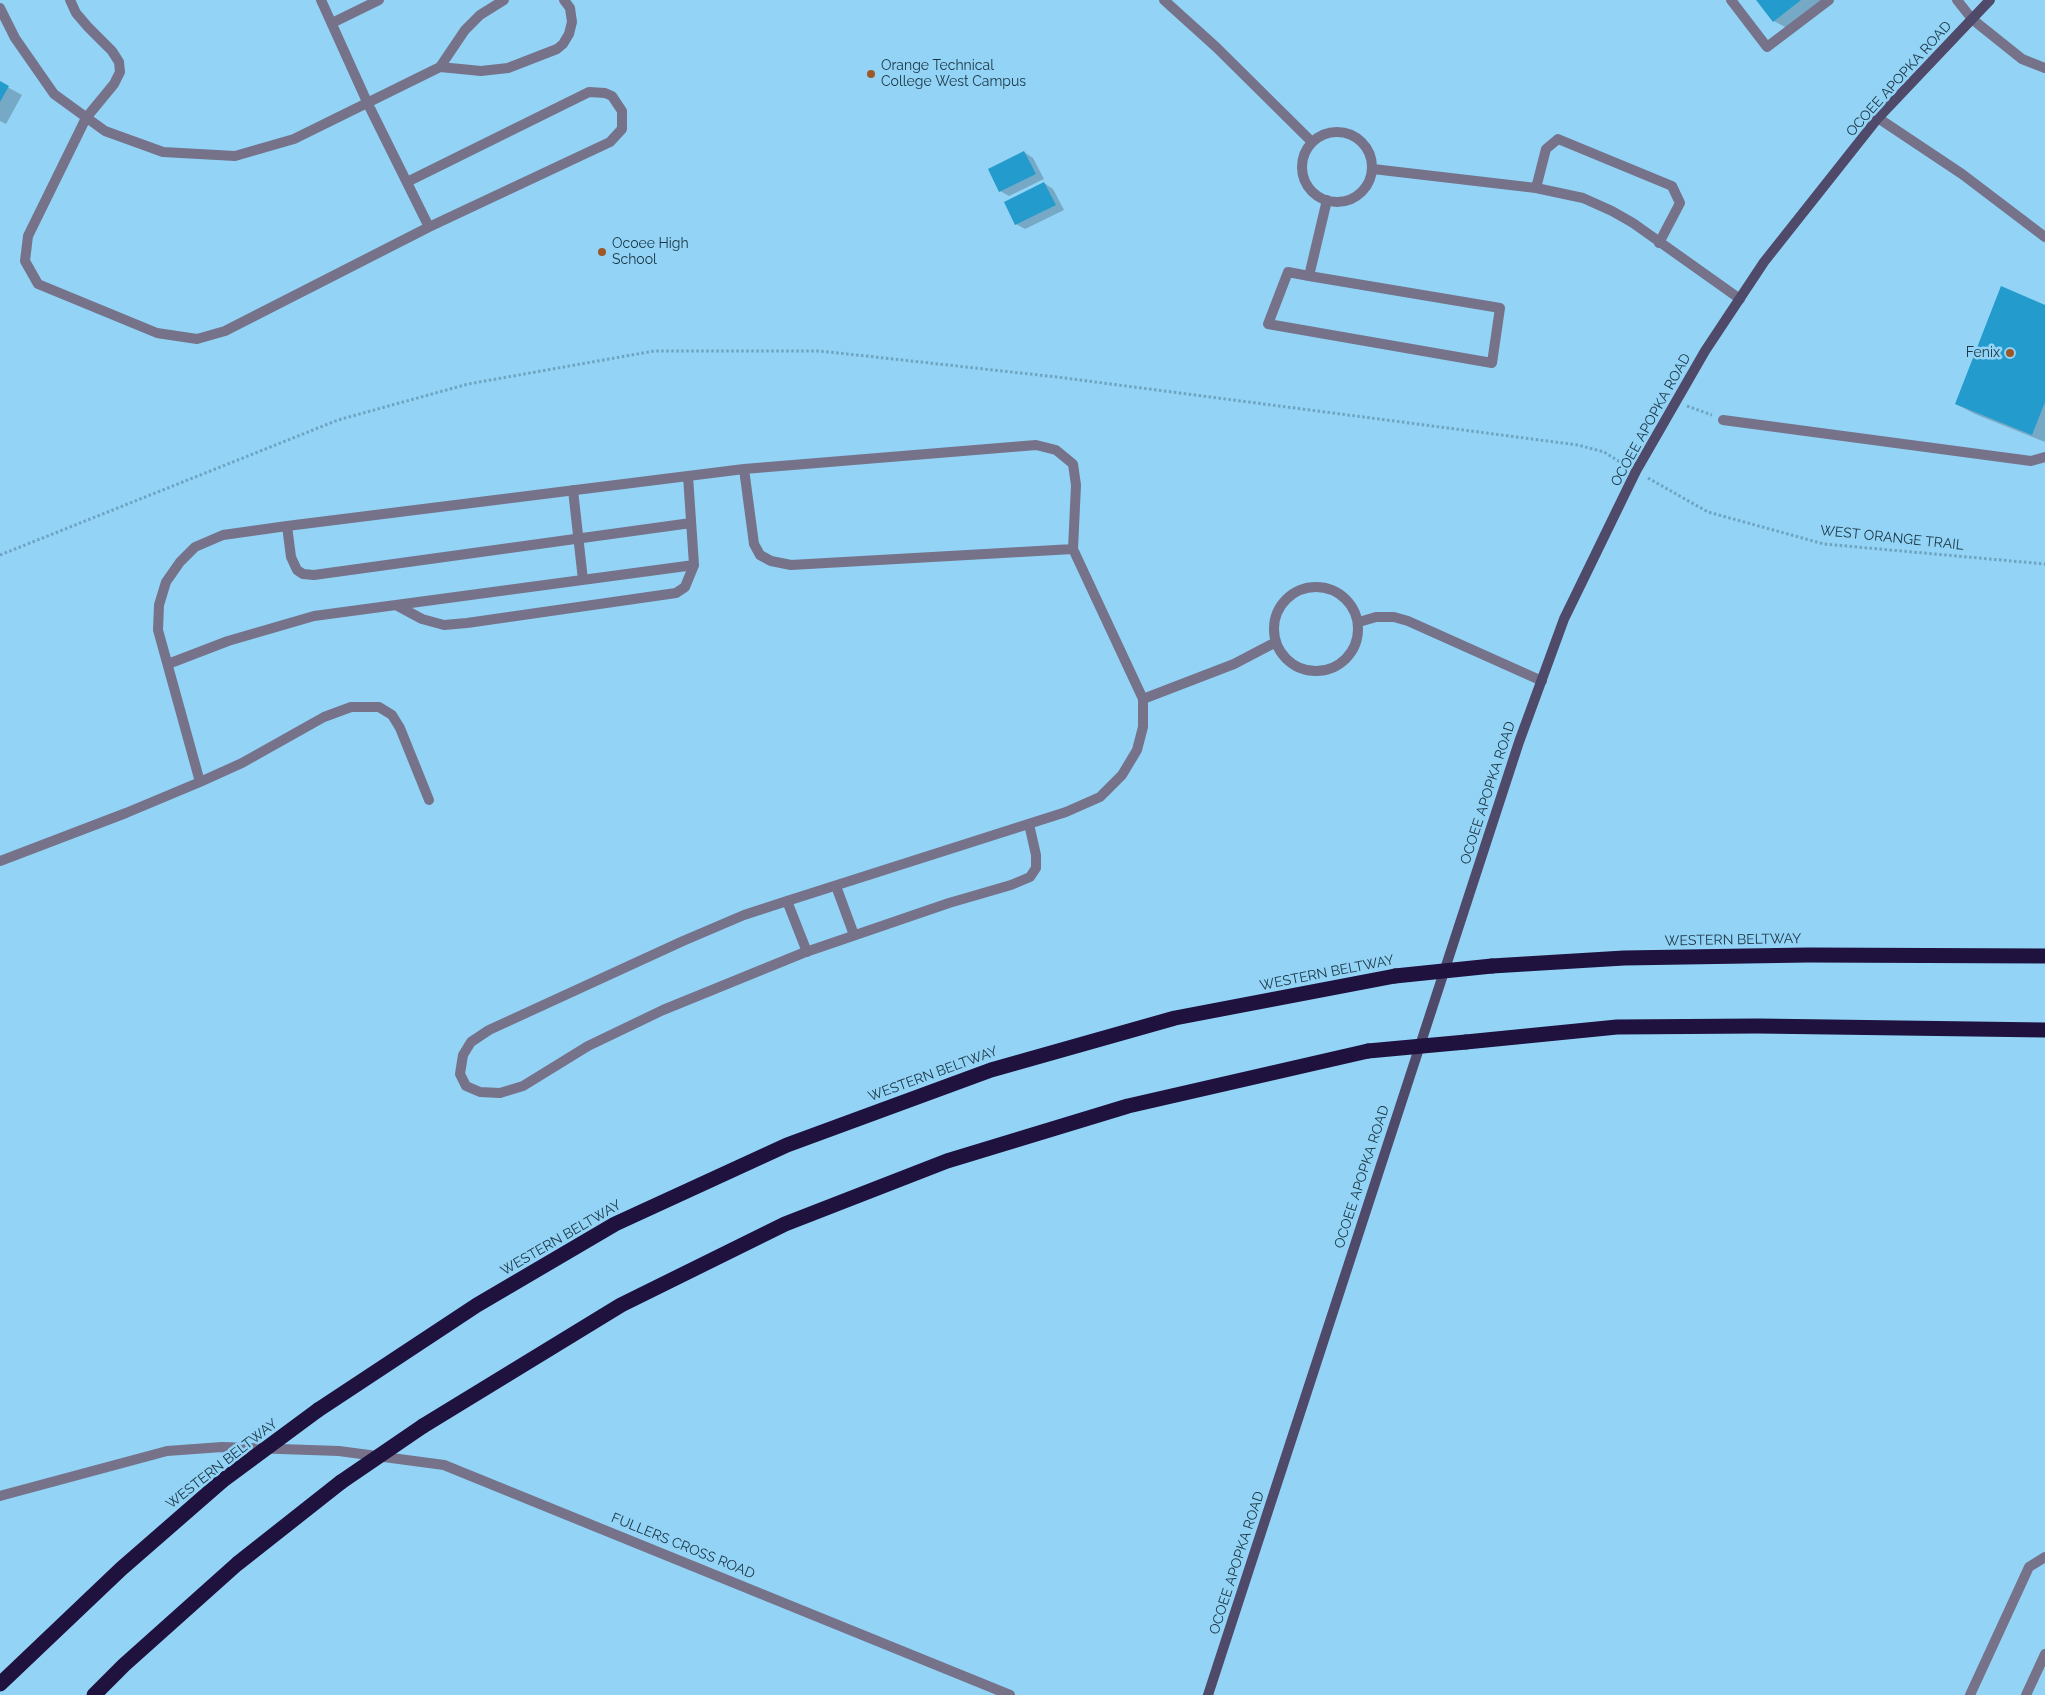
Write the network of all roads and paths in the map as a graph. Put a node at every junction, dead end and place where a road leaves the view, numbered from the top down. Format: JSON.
{"nodes":[{"id":1,"x":70,"y":0,"type":"edge"},
{"id":2,"x":321,"y":0,"type":"edge"},
{"id":3,"x":379,"y":0,"type":"edge"},
{"id":4,"x":504,"y":0,"type":"edge"},
{"id":5,"x":564,"y":0,"type":"edge"},
{"id":6,"x":1164,"y":0,"type":"edge"},
{"id":7,"x":1732,"y":0,"type":"edge"},
{"id":8,"x":1829,"y":0,"type":"edge"},
{"id":9,"x":1957,"y":0,"type":"edge"},
{"id":10,"x":1990,"y":0,"type":"edge"},
{"id":11,"x":0,"y":8,"type":"edge"},
{"id":12,"x":1972,"y":19,"type":"junction"},
{"id":13,"x":332,"y":23,"type":"junction"},
{"id":14,"x":440,"y":67,"type":"junction"},
{"id":15,"x":2045,"y":68,"type":"edge"},
{"id":16,"x":368,"y":104,"type":"junction"},
{"id":17,"x":86,"y":118,"type":"junction"},
{"id":18,"x":1878,"y":118,"type":"junction"},
{"id":19,"x":1312,"y":142,"type":"junction"},
{"id":20,"x":1373,"y":169,"type":"junction"},
{"id":21,"x":407,"y":182,"type":"junction"},
{"id":22,"x":1536,"y":188,"type":"junction"},
{"id":23,"x":1327,"y":200,"type":"junction"},
{"id":24,"x":430,"y":228,"type":"junction"},
{"id":25,"x":2045,"y":237,"type":"edge"},
{"id":26,"x":1659,"y":243,"type":"junction"},
{"id":27,"x":1309,"y":276,"type":"junction"},
{"id":28,"x":1740,"y":299,"type":"junction"},
{"id":29,"x":1675,"y":401,"type":"junction"},
{"id":30,"x":1723,"y":420,"type":"joint"},
{"id":31,"x":2045,"y":458,"type":"edge"},
{"id":32,"x":744,"y":469,"type":"junction"},
{"id":33,"x":1636,"y":471,"type":"junction"},
{"id":34,"x":688,"y":476,"type":"junction"},
{"id":35,"x":573,"y":490,"type":"junction"},
{"id":36,"x":691,"y":524,"type":"junction"},
{"id":37,"x":287,"y":526,"type":"junction"},
{"id":38,"x":578,"y":539,"type":"junction"},
{"id":39,"x":1074,"y":549,"type":"junction"},
{"id":40,"x":0,"y":555,"type":"edge"},
{"id":41,"x":2045,"y":564,"type":"edge"},
{"id":42,"x":694,"y":565,"type":"junction"},
{"id":43,"x":583,"y":580,"type":"junction"},
{"id":44,"x":396,"y":605,"type":"junction"},
{"id":45,"x":1359,"y":622,"type":"junction"},
{"id":46,"x":1276,"y":642,"type":"junction"},
{"id":47,"x":168,"y":664,"type":"junction"},
{"id":48,"x":1542,"y":681,"type":"junction"},
{"id":49,"x":1143,"y":698,"type":"junction"},
{"id":50,"x":200,"y":782,"type":"junction"},
{"id":51,"x":429,"y":800,"type":"dead end"},
{"id":52,"x":1029,"y":824,"type":"junction"},
{"id":53,"x":0,"y":861,"type":"edge"},
{"id":54,"x":836,"y":886,"type":"junction"},
{"id":55,"x":787,"y":901,"type":"junction"},
{"id":56,"x":854,"y":936,"type":"junction"},
{"id":57,"x":807,"y":952,"type":"junction"},
{"id":58,"x":2045,"y":956,"type":"edge"},
{"id":59,"x":2045,"y":1030,"type":"edge"},
{"id":60,"x":0,"y":1496,"type":"edge"},
{"id":61,"x":2045,"y":1557,"type":"edge"},
{"id":62,"x":2045,"y":1654,"type":"edge"},
{"id":63,"x":0,"y":1684,"type":"edge"},
{"id":64,"x":94,"y":1695,"type":"edge"},
{"id":65,"x":1010,"y":1695,"type":"edge"},
{"id":66,"x":1208,"y":1695,"type":"edge"},
{"id":67,"x":1970,"y":1695,"type":"edge"},
{"id":68,"x":2026,"y":1695,"type":"edge"}],
"edges":[{"from":1,"to":17,"type":"street"},
{"from":2,"to":13,"type":"street"},
{"from":3,"to":13,"type":"street"},
{"from":4,"to":14,"type":"street"},
{"from":5,"to":14,"type":"street"},
{"from":6,"to":19,"type":"street"},
{"from":7,"to":8,"type":"street"},
{"from":9,"to":12,"type":"street"},
{"from":10,"to":12,"type":"main road","name":"OCOEE APOPKA ROAD"},
{"from":11,"to":17,"type":"street"},
{"from":12,"to":15,"type":"street"},
{"from":12,"to":18,"type":"main road","name":"OCOEE APOPKA ROAD"},
{"from":13,"to":16,"type":"street"},
{"from":14,"to":16,"type":"street"},
{"from":16,"to":17,"type":"street"},
{"from":16,"to":21,"type":"street"},
{"from":17,"to":24,"type":"street"},
{"from":18,"to":25,"type":"street"},
{"from":18,"to":28,"type":"main road","name":"OCOEE APOPKA ROAD"},
{"from":19,"to":20,"type":"street"},
{"from":19,"to":23,"type":"street"},
{"from":20,"to":22,"type":"street"},
{"from":20,"to":23,"type":"street"},
{"from":21,"to":24,"type":"street"},
{"from":21,"to":24,"type":"street"},
{"from":22,"to":26,"type":"street"},
{"from":22,"to":26,"type":"street"},
{"from":23,"to":27,"type":"street"},
{"from":26,"to":28,"type":"street"},
{"from":27,"to":27,"type":"street"},
{"from":28,"to":29,"type":"main road","name":"OCOEE APOPKA ROAD"},
{"from":29,"to":30,"type":"path"},
{"from":29,"to":33,"type":"main road","name":"OCOEE APOPKA ROAD"},
{"from":30,"to":31,"type":"street"},
{"from":32,"to":34,"type":"street"},
{"from":32,"to":39,"type":"street"},
{"from":32,"to":39,"type":"street"},
{"from":33,"to":40,"type":"path","name":"WEST ORANGE TRAIL"},
{"from":33,"to":41,"type":"path","name":"WEST ORANGE TRAIL"},
{"from":33,"to":48,"type":"main road","name":"OCOEE APOPKA ROAD"},
{"from":34,"to":35,"type":"street"},
{"from":34,"to":36,"type":"street"},
{"from":35,"to":37,"type":"street"},
{"from":35,"to":38,"type":"street"},
{"from":36,"to":38,"type":"street"},
{"from":36,"to":42,"type":"street"},
{"from":37,"to":38,"type":"street"},
{"from":37,"to":47,"type":"street"},
{"from":38,"to":43,"type":"street"},
{"from":39,"to":49,"type":"street"},
{"from":42,"to":43,"type":"street"},
{"from":42,"to":44,"type":"street"},
{"from":43,"to":44,"type":"street"},
{"from":44,"to":47,"type":"street"},
{"from":45,"to":46,"type":"street"},
{"from":45,"to":46,"type":"street"},
{"from":45,"to":48,"type":"street"},
{"from":46,"to":49,"type":"street"},
{"from":47,"to":50,"type":"street"},
{"from":48,"to":66,"type":"main road","name":"OCOEE APOPKA ROAD"},
{"from":49,"to":52,"type":"street"},
{"from":50,"to":51,"type":"street"},
{"from":50,"to":53,"type":"street"},
{"from":52,"to":54,"type":"street"},
{"from":52,"to":56,"type":"street"},
{"from":54,"to":55,"type":"street"},
{"from":54,"to":56,"type":"street"},
{"from":55,"to":57,"type":"street"},
{"from":55,"to":57,"type":"street"},
{"from":56,"to":57,"type":"street"},
{"from":58,"to":63,"type":"highway","name":"WESTERN BELTWAY","bridge":true},
{"from":59,"to":64,"type":"highway","bridge":true},
{"from":60,"to":65,"type":"street","name":"FULLERS CROSS ROAD"},
{"from":61,"to":67,"type":"street"},
{"from":62,"to":68,"type":"street"}]}
